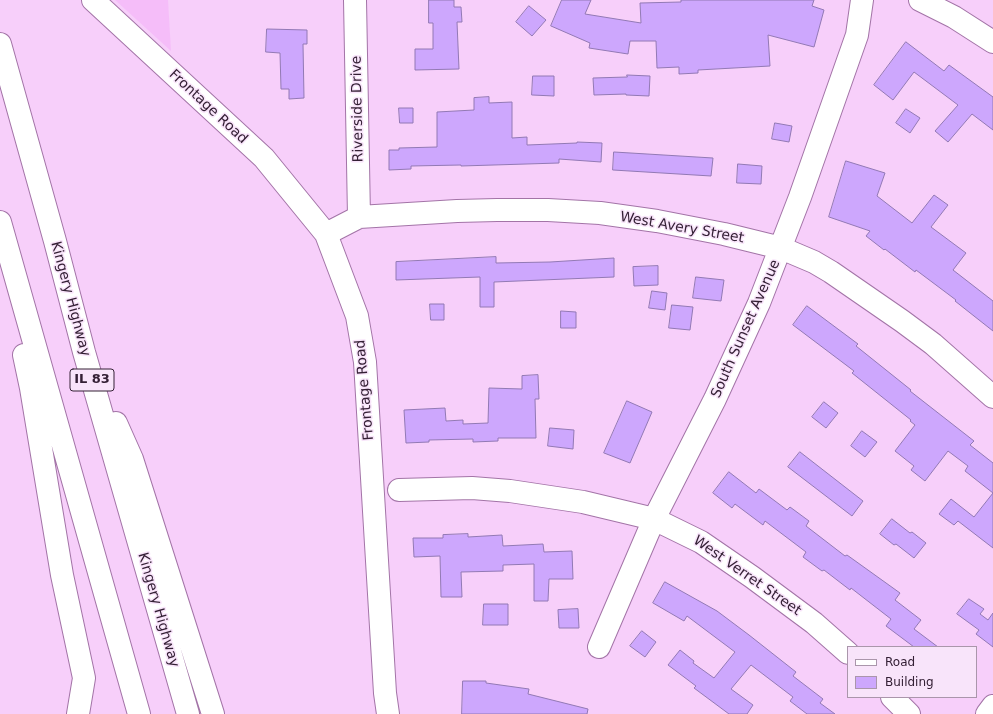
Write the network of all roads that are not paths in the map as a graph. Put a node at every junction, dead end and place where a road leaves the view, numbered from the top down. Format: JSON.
{"nodes":[{"id":1,"x":93,"y":0,"type":"edge"},
{"id":2,"x":355,"y":0,"type":"edge"},
{"id":3,"x":862,"y":0,"type":"edge"},
{"id":4,"x":920,"y":0,"type":"edge"},
{"id":5,"x":993,"y":42,"type":"edge"},
{"id":6,"x":0,"y":44,"type":"edge"},
{"id":7,"x":359,"y":218,"type":"junction"},
{"id":8,"x":0,"y":222,"type":"edge"},
{"id":9,"x":326,"y":234,"type":"junction"},
{"id":10,"x":0,"y":246,"type":"edge"},
{"id":11,"x":781,"y":248,"type":"junction"},
{"id":12,"x":84,"y":352,"type":"junction"},
{"id":13,"x":993,"y":398,"type":"edge"},
{"id":14,"x":399,"y":490,"type":"dead end"},
{"id":15,"x":654,"y":519,"type":"junction"},
{"id":16,"x":599,"y":647,"type":"dead end"},
{"id":17,"x":847,"y":652,"type":"edge"},
{"id":18,"x":893,"y":698,"type":"edge"},
{"id":19,"x":993,"y":706,"type":"edge"},
{"id":20,"x":78,"y":714,"type":"edge"},
{"id":21,"x":139,"y":714,"type":"edge"},
{"id":22,"x":188,"y":714,"type":"edge"},
{"id":23,"x":213,"y":714,"type":"edge"},
{"id":24,"x":388,"y":714,"type":"edge"},
{"id":25,"x":909,"y":714,"type":"edge"},
{"id":26,"x":987,"y":714,"type":"edge"}],
"edges":[{"from":1,"to":9,"type":"main road","name":"Frontage Road"},
{"from":2,"to":7,"type":"main road","name":"Riverside Drive"},
{"from":3,"to":11,"type":"main road","name":"South Sunset Avenue"},
{"from":4,"to":5,"type":"main road"},
{"from":6,"to":12,"type":"main road","name":"Kingery Highway","number":"IL 83"},
{"from":7,"to":9,"type":"main road","name":"West Avery Street"},
{"from":7,"to":11,"type":"main road","name":"West Avery Street"},
{"from":8,"to":21,"type":"main road"},
{"from":9,"to":24,"type":"main road","name":"Frontage Road"},
{"from":10,"to":20,"type":"main road"},
{"from":11,"to":13,"type":"main road","name":"West Avery Street"},
{"from":11,"to":15,"type":"main road","name":"South Sunset Avenue"},
{"from":12,"to":22,"type":"main road","name":"Kingery Highway","number":"IL 83"},
{"from":12,"to":23,"type":"main road"},
{"from":14,"to":15,"type":"main road","name":"West Verret Street"},
{"from":15,"to":16,"type":"main road","name":"South Sunset Avenue"},
{"from":15,"to":17,"type":"main road","name":"West Verret Street"},
{"from":18,"to":25,"type":"main road"},
{"from":19,"to":26,"type":"main road"}]}
